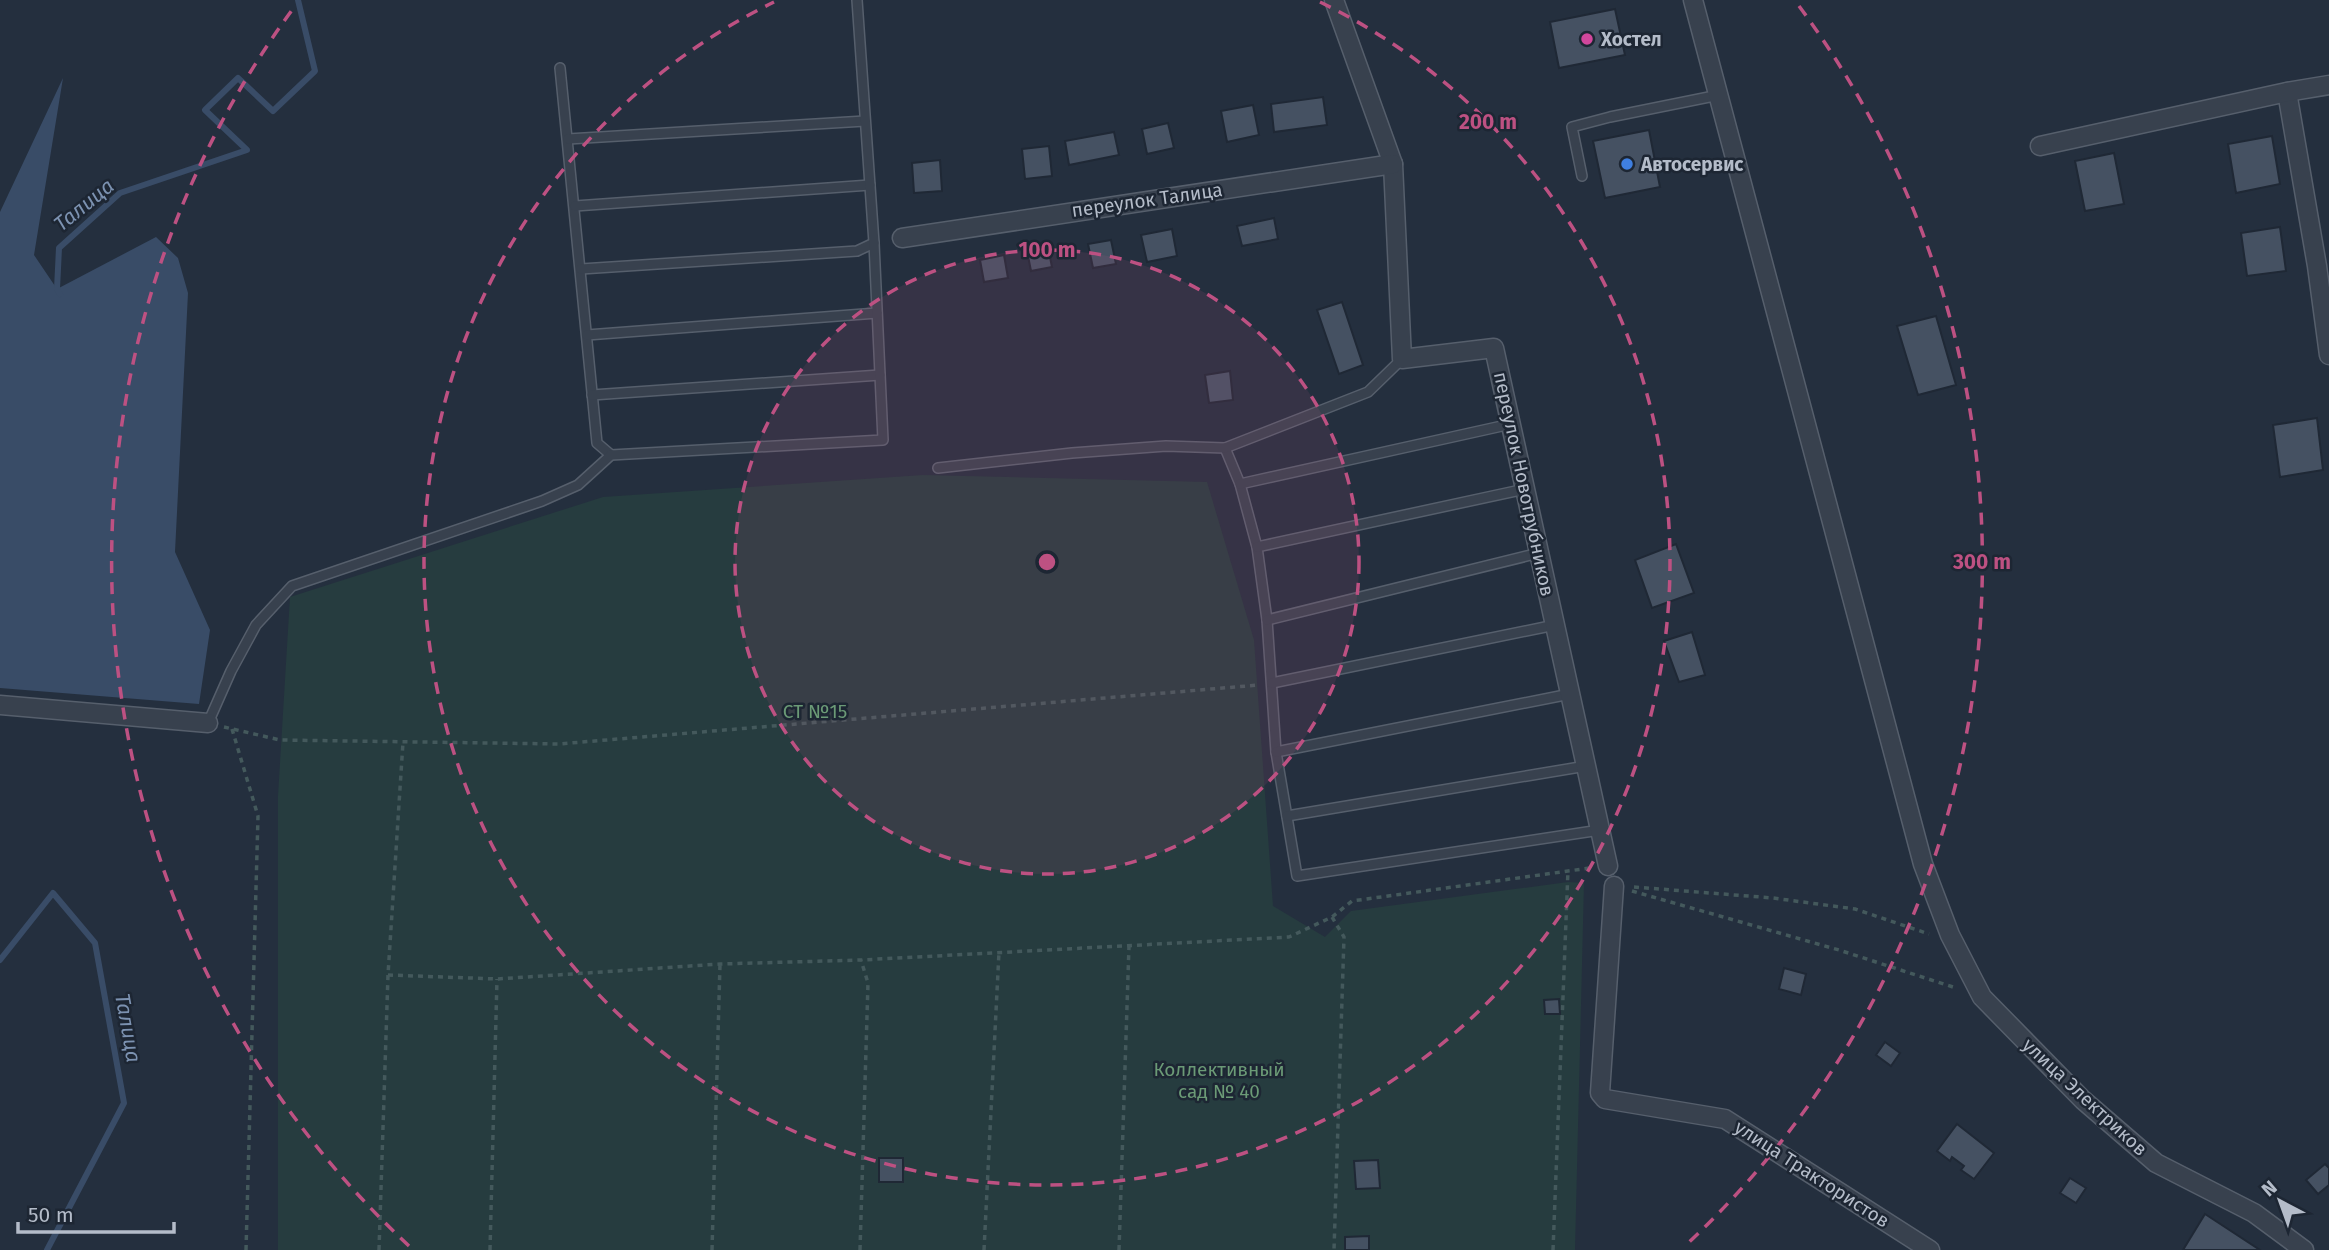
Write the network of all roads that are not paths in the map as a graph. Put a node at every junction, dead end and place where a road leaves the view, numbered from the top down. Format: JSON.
{"nodes":[{"id":1,"x":857,"y":0,"type":"edge"},
{"id":2,"x":1334,"y":0,"type":"edge"},
{"id":3,"x":1693,"y":0,"type":"edge"},
{"id":4,"x":560,"y":68,"type":"dead end"},
{"id":5,"x":2329,"y":85,"type":"edge"},
{"id":6,"x":2287,"y":92,"type":"junction"},
{"id":7,"x":1719,"y":95,"type":"junction"},
{"id":8,"x":865,"y":121,"type":"junction"},
{"id":9,"x":568,"y":139,"type":"junction"},
{"id":10,"x":2040,"y":146,"type":"dead end"},
{"id":11,"x":1393,"y":164,"type":"junction"},
{"id":12,"x":1582,"y":176,"type":"dead end"},
{"id":13,"x":870,"y":185,"type":"junction"},
{"id":14,"x":575,"y":206,"type":"junction"},
{"id":15,"x":902,"y":238,"type":"dead end"},
{"id":16,"x":874,"y":243,"type":"junction"},
{"id":17,"x":580,"y":269,"type":"junction"},
{"id":18,"x":877,"y":313,"type":"junction"},
{"id":19,"x":587,"y":335,"type":"junction"},
{"id":20,"x":2329,"y":355,"type":"edge"},
{"id":21,"x":1402,"y":359,"type":"junction"},
{"id":22,"x":880,"y":375,"type":"junction"},
{"id":23,"x":592,"y":395,"type":"junction"},
{"id":24,"x":1511,"y":424,"type":"junction"},
{"id":25,"x":1225,"y":448,"type":"junction"},
{"id":26,"x":611,"y":455,"type":"junction"},
{"id":27,"x":938,"y":468,"type":"dead end"},
{"id":28,"x":1240,"y":484,"type":"junction"},
{"id":29,"x":1525,"y":489,"type":"junction"},
{"id":30,"x":1257,"y":547,"type":"junction"},
{"id":31,"x":1539,"y":553,"type":"junction"},
{"id":32,"x":1267,"y":620,"type":"junction"},
{"id":33,"x":1555,"y":625,"type":"junction"},
{"id":34,"x":1272,"y":683,"type":"junction"},
{"id":35,"x":1570,"y":694,"type":"junction"},
{"id":36,"x":0,"y":705,"type":"edge"},
{"id":37,"x":208,"y":723,"type":"joint"},
{"id":38,"x":1276,"y":752,"type":"junction"},
{"id":39,"x":1586,"y":766,"type":"junction"},
{"id":40,"x":1287,"y":816,"type":"junction"},
{"id":41,"x":1600,"y":830,"type":"junction"},
{"id":42,"x":1608,"y":866,"type":"road end"},
{"id":43,"x":1614,"y":886,"type":"road end"},
{"id":44,"x":1930,"y":1250,"type":"edge"},
{"id":45,"x":2304,"y":1250,"type":"edge"}],
"edges":[{"from":1,"to":8,"type":"lane"},
{"from":2,"to":11,"type":"street"},
{"from":3,"to":7,"type":"street","name":"улица Электриков"},
{"from":4,"to":9,"type":"lane"},
{"from":5,"to":6,"type":"street"},
{"from":6,"to":10,"type":"street"},
{"from":6,"to":20,"type":"street"},
{"from":7,"to":12,"type":"lane"},
{"from":7,"to":45,"type":"street","name":"улица Электриков"},
{"from":8,"to":9,"type":"lane"},
{"from":8,"to":13,"type":"lane"},
{"from":9,"to":14,"type":"lane"},
{"from":11,"to":15,"type":"street","name":"переулок Талица"},
{"from":11,"to":21,"type":"street"},
{"from":13,"to":14,"type":"lane"},
{"from":13,"to":16,"type":"lane"},
{"from":14,"to":17,"type":"lane"},
{"from":16,"to":17,"type":"lane"},
{"from":16,"to":18,"type":"lane"},
{"from":17,"to":19,"type":"lane"},
{"from":18,"to":19,"type":"lane"},
{"from":18,"to":22,"type":"lane"},
{"from":19,"to":23,"type":"lane"},
{"from":21,"to":24,"type":"street","name":"переулок Новотрубников"},
{"from":21,"to":25,"type":"lane"},
{"from":22,"to":23,"type":"lane"},
{"from":22,"to":26,"type":"lane"},
{"from":23,"to":26,"type":"lane"},
{"from":24,"to":28,"type":"lane"},
{"from":24,"to":29,"type":"street","name":"переулок Новотрубников"},
{"from":25,"to":27,"type":"lane"},
{"from":25,"to":28,"type":"lane"},
{"from":26,"to":37,"type":"lane"},
{"from":28,"to":30,"type":"lane"},
{"from":29,"to":30,"type":"lane"},
{"from":29,"to":31,"type":"street","name":"переулок Новотрубников"},
{"from":30,"to":32,"type":"lane"},
{"from":31,"to":32,"type":"lane"},
{"from":31,"to":33,"type":"street","name":"переулок Новотрубников"},
{"from":32,"to":34,"type":"lane"},
{"from":33,"to":34,"type":"lane"},
{"from":33,"to":35,"type":"street","name":"переулок Новотрубников"},
{"from":34,"to":38,"type":"lane"},
{"from":35,"to":38,"type":"lane"},
{"from":35,"to":39,"type":"street","name":"переулок Новотрубников"},
{"from":36,"to":37,"type":"street"},
{"from":38,"to":40,"type":"lane"},
{"from":39,"to":40,"type":"lane"},
{"from":39,"to":41,"type":"street","name":"переулок Новотрубников"},
{"from":40,"to":41,"type":"lane"},
{"from":41,"to":42,"type":"street","name":"переулок Новотрубников"},
{"from":43,"to":44,"type":"street","name":"улица Трактористов"}]}
